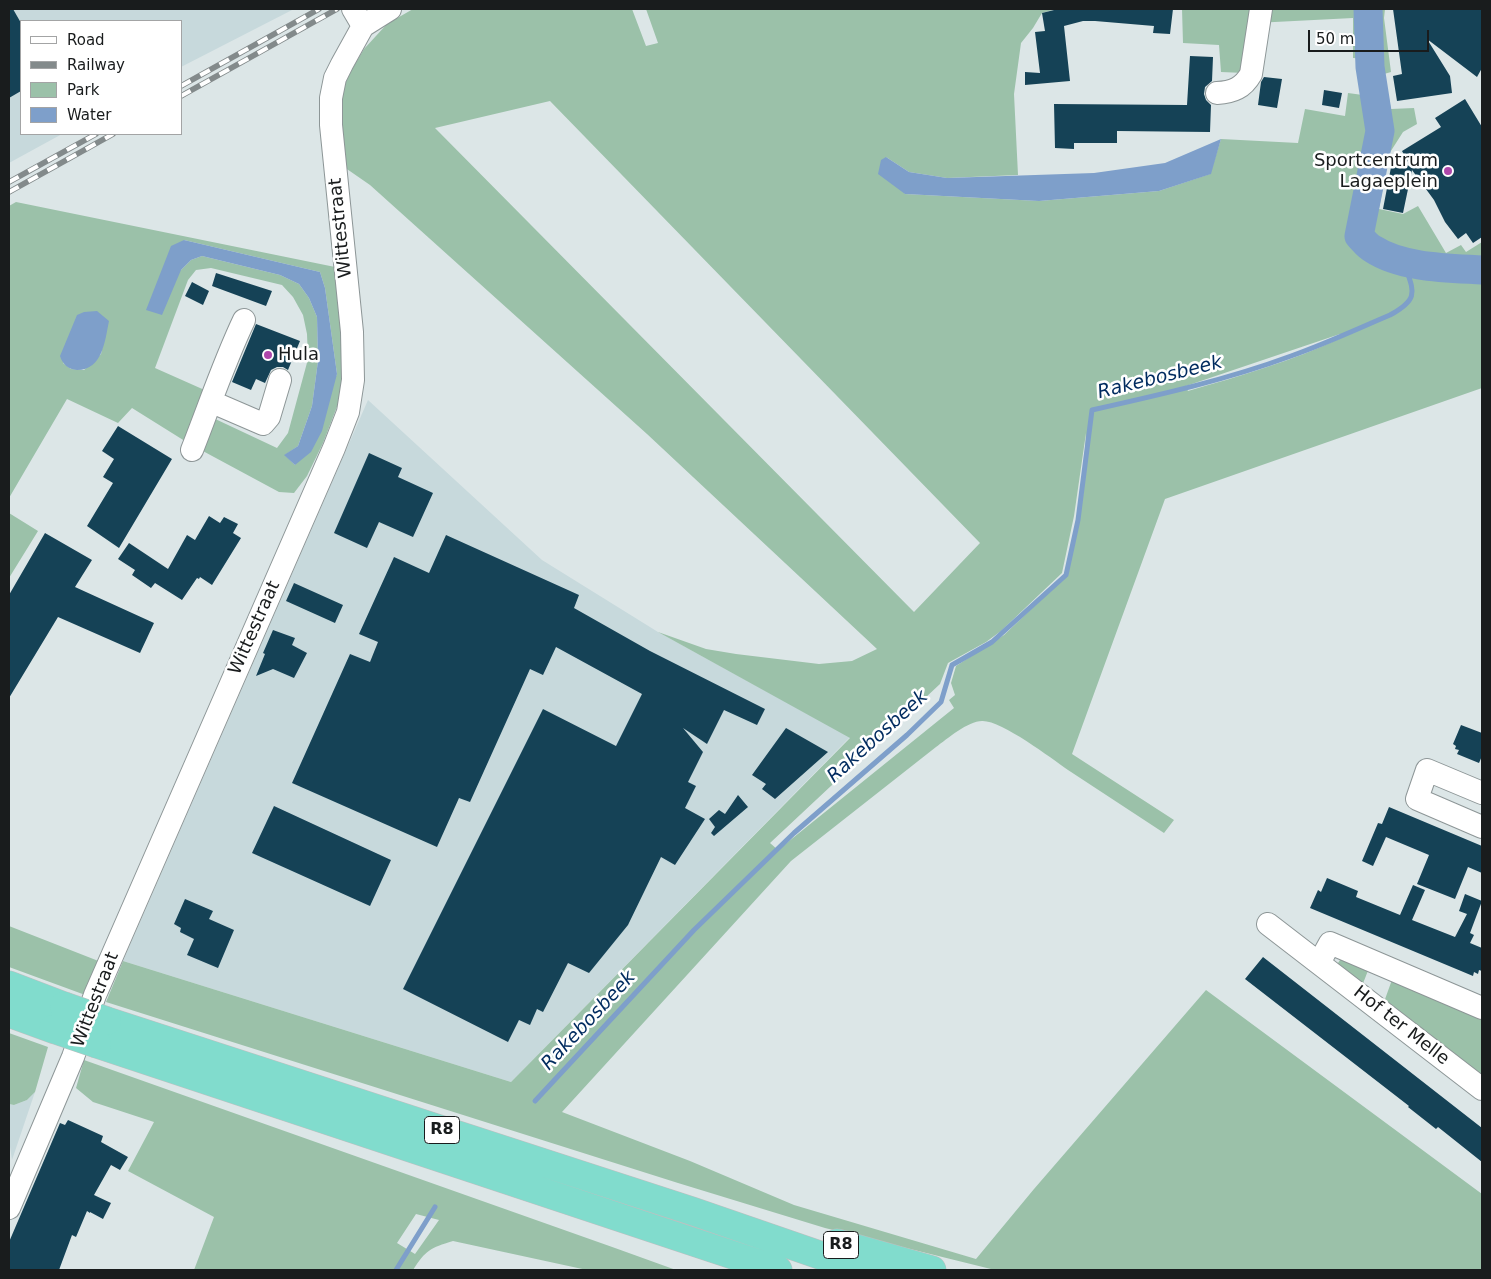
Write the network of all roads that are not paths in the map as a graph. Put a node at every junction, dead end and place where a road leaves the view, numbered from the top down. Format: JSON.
{"nodes":[{"id":1,"x":390,"y":9,"type":"edge"},
{"id":2,"x":1261,"y":9,"type":"edge"},
{"id":3,"x":358,"y":17,"type":"edge"},
{"id":4,"x":1217,"y":93,"type":"dead end"},
{"id":5,"x":244,"y":320,"type":"dead end"},
{"id":6,"x":280,"y":380,"type":"dead end"},
{"id":7,"x":212,"y":402,"type":"junction"},
{"id":8,"x":192,"y":450,"type":"dead end"},
{"id":9,"x":1482,"y":793,"type":"edge"},
{"id":10,"x":1482,"y":827,"type":"edge"},
{"id":11,"x":1268,"y":924,"type":"dead end"},
{"id":12,"x":1319,"y":963,"type":"junction"},
{"id":13,"x":9,"y":986,"type":"edge"},
{"id":14,"x":1482,"y":1008,"type":"edge"},
{"id":15,"x":9,"y":1013,"type":"edge"},
{"id":16,"x":58,"y":1018,"type":"junction"},
{"id":17,"x":102,"y":1032,"type":"junction"},
{"id":18,"x":1482,"y":1089,"type":"edge"},
{"id":19,"x":9,"y":1208,"type":"edge"},
{"id":20,"x":692,"y":1211,"type":"junction"},
{"id":21,"x":676,"y":1235,"type":"junction"},
{"id":22,"x":730,"y":1270,"type":"edge"},
{"id":23,"x":778,"y":1270,"type":"edge"},
{"id":24,"x":863,"y":1270,"type":"edge"},
{"id":25,"x":932,"y":1270,"type":"edge"}],
"edges":[{"from":1,"to":3,"type":"street"},
{"from":2,"to":4,"type":"street"},
{"from":3,"to":19,"type":"street","name":"Wittestraat"},
{"from":5,"to":7,"type":"street"},
{"from":6,"to":7,"type":"street"},
{"from":7,"to":8,"type":"street"},
{"from":9,"to":10,"type":"street"},
{"from":11,"to":12,"type":"street","name":"Hof ter Melle"},
{"from":12,"to":14,"type":"street","name":"Hof ter Melle"},
{"from":12,"to":18,"type":"street","name":"Hof ter Melle"},
{"from":13,"to":16,"type":"highway","number":"R8"},
{"from":15,"to":16,"type":"highway","number":"R8"},
{"from":16,"to":17,"type":"highway","number":"R8","bridge":true},
{"from":17,"to":20,"type":"highway","number":"R8"},
{"from":17,"to":21,"type":"highway","number":"R8"},
{"from":20,"to":24,"type":"highway","number":"R8"},
{"from":20,"to":25,"type":"highway","number":"R8"},
{"from":21,"to":22,"type":"highway","number":"R8"},
{"from":21,"to":23,"type":"highway","number":"R8"}]}
